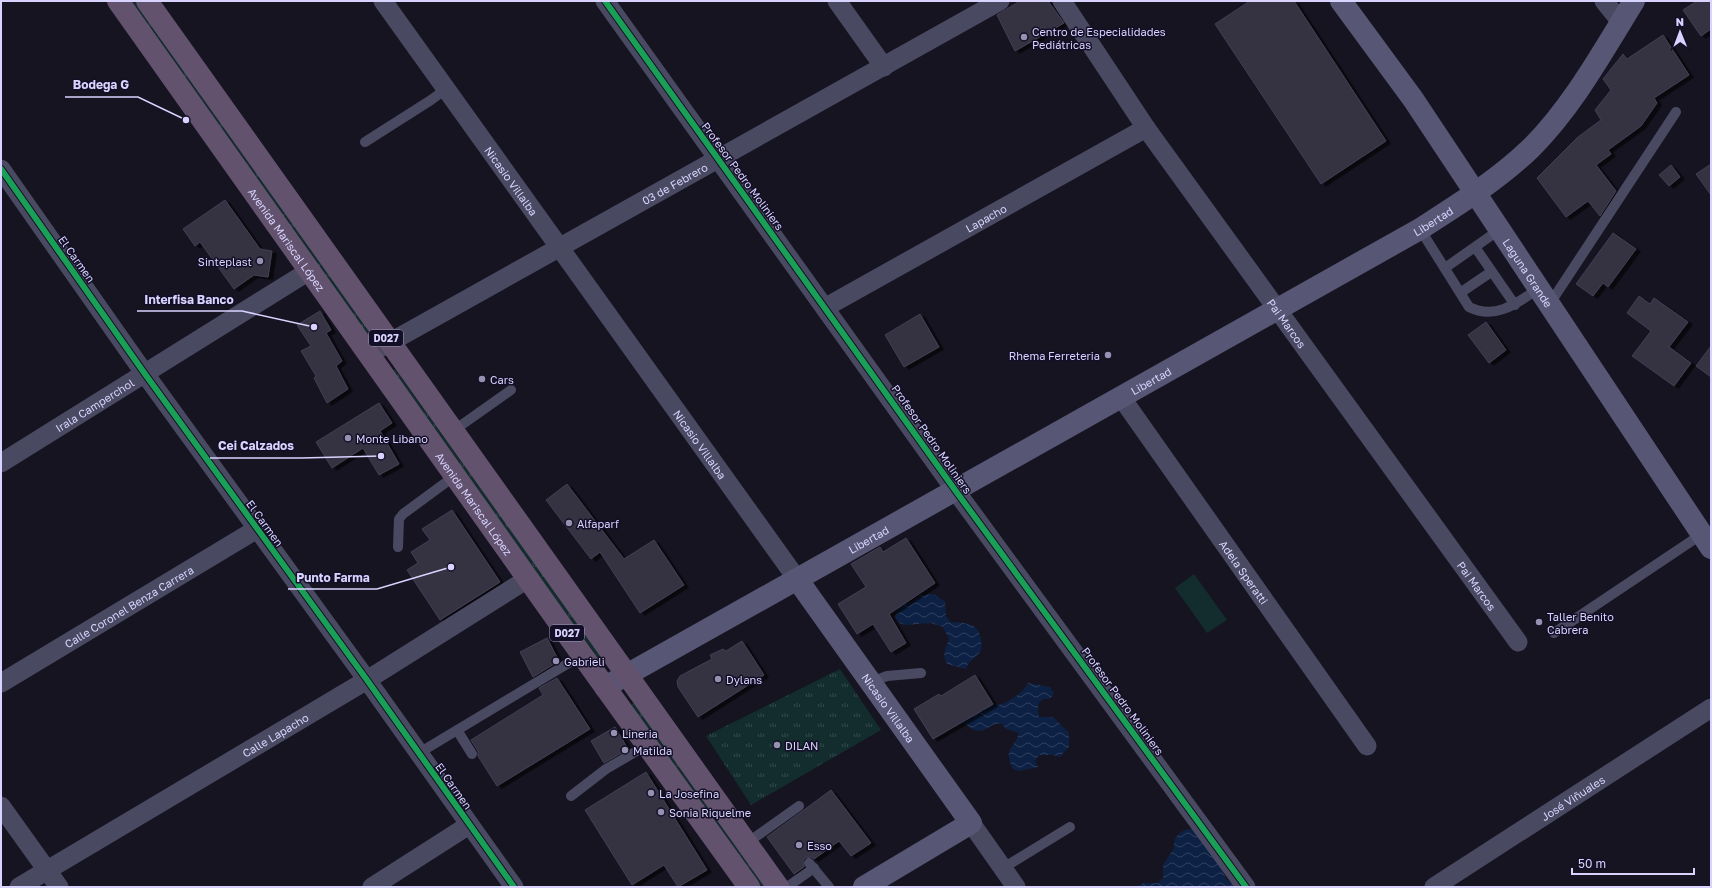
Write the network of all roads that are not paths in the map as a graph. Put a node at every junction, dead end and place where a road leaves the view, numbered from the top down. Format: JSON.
{"nodes":[{"id":1,"x":118,"y":1,"type":"edge"},
{"id":2,"x":147,"y":1,"type":"edge"},
{"id":3,"x":383,"y":1,"type":"edge"},
{"id":4,"x":605,"y":1,"type":"edge"},
{"id":5,"x":837,"y":1,"type":"edge"},
{"id":6,"x":1000,"y":1,"type":"edge"},
{"id":7,"x":1062,"y":1,"type":"edge"},
{"id":8,"x":1341,"y":1,"type":"edge"},
{"id":9,"x":1604,"y":1,"type":"edge"},
{"id":10,"x":1634,"y":1,"type":"edge"},
{"id":11,"x":1621,"y":22,"type":"junction"},
{"id":12,"x":884,"y":67,"type":"junction"},
{"id":13,"x":446,"y":88,"type":"junction"},
{"id":14,"x":1676,"y":112,"type":"dead end"},
{"id":15,"x":1146,"y":128,"type":"junction"},
{"id":16,"x":365,"y":142,"type":"dead end"},
{"id":17,"x":718,"y":158,"type":"junction"},
{"id":18,"x":1,"y":169,"type":"edge"},
{"id":19,"x":1475,"y":194,"type":"junction"},
{"id":20,"x":1420,"y":229,"type":"junction"},
{"id":21,"x":1499,"y":230,"type":"junction"},
{"id":22,"x":559,"y":247,"type":"junction"},
{"id":23,"x":1475,"y":247,"type":"junction"},
{"id":24,"x":1445,"y":268,"type":"junction"},
{"id":25,"x":309,"y":271,"type":"junction"},
{"id":26,"x":1491,"y":272,"type":"junction"},
{"id":27,"x":1460,"y":293,"type":"junction"},
{"id":28,"x":1543,"y":297,"type":"junction"},
{"id":29,"x":1515,"y":305,"type":"junction"},
{"id":30,"x":826,"y":307,"type":"junction"},
{"id":31,"x":1276,"y":310,"type":"junction"},
{"id":32,"x":390,"y":342,"type":"junction"},
{"id":33,"x":369,"y":354,"type":"junction"},
{"id":34,"x":145,"y":374,"type":"junction"},
{"id":35,"x":511,"y":390,"type":"dead end"},
{"id":36,"x":1121,"y":397,"type":"junction"},
{"id":37,"x":453,"y":431,"type":"junction"},
{"id":38,"x":1,"y":463,"type":"edge"},
{"id":39,"x":456,"y":475,"type":"junction"},
{"id":40,"x":956,"y":490,"type":"junction"},
{"id":41,"x":257,"y":529,"type":"junction"},
{"id":42,"x":1706,"y":541,"type":"edge"},
{"id":43,"x":398,"y":548,"type":"dead end"},
{"id":44,"x":529,"y":578,"type":"junction"},
{"id":45,"x":797,"y":579,"type":"junction"},
{"id":46,"x":1554,"y":633,"type":"dead end"},
{"id":47,"x":1518,"y":642,"type":"dead end"},
{"id":48,"x":582,"y":655,"type":"junction"},
{"id":49,"x":921,"y":672,"type":"dead end"},
{"id":50,"x":627,"y":675,"type":"junction"},
{"id":51,"x":368,"y":680,"type":"junction"},
{"id":52,"x":871,"y":682,"type":"junction"},
{"id":53,"x":1,"y":683,"type":"edge"},
{"id":54,"x":605,"y":687,"type":"junction"},
{"id":55,"x":1711,"y":708,"type":"edge"},
{"id":56,"x":456,"y":730,"type":"junction"},
{"id":57,"x":647,"y":745,"type":"junction"},
{"id":58,"x":1367,"y":746,"type":"dead end"},
{"id":59,"x":419,"y":753,"type":"junction"},
{"id":60,"x":472,"y":754,"type":"dead end"},
{"id":61,"x":571,"y":796,"type":"dead end"},
{"id":62,"x":1,"y":806,"type":"edge"},
{"id":63,"x":799,"y":806,"type":"dead end"},
{"id":64,"x":971,"y":823,"type":"junction"},
{"id":65,"x":469,"y":825,"type":"junction"},
{"id":66,"x":1070,"y":826,"type":"dead end"},
{"id":67,"x":747,"y":843,"type":"junction"},
{"id":68,"x":1003,"y":868,"type":"junction"},
{"id":69,"x":47,"y":870,"type":"junction"},
{"id":70,"x":19,"y":887,"type":"edge"},
{"id":71,"x":59,"y":887,"type":"edge"},
{"id":72,"x":372,"y":887,"type":"edge"},
{"id":73,"x":514,"y":887,"type":"edge"},
{"id":74,"x":750,"y":887,"type":"edge"},
{"id":75,"x":778,"y":887,"type":"edge"},
{"id":76,"x":786,"y":887,"type":"edge"},
{"id":77,"x":830,"y":887,"type":"edge"},
{"id":78,"x":864,"y":887,"type":"edge"},
{"id":79,"x":1016,"y":887,"type":"edge"},
{"id":80,"x":1246,"y":887,"type":"edge"},
{"id":81,"x":1434,"y":887,"type":"edge"}],
"edges":[{"from":1,"to":25,"type":"highway","name":"Avenida Mariscal López","number":"D027"},
{"from":2,"to":32,"type":"highway","number":"D027"},
{"from":3,"to":13,"type":"street","name":"Nicasio Villalba"},
{"from":4,"to":17,"type":"street","name":"Profesor Pedro Moliniers"},
{"from":5,"to":12,"type":"street"},
{"from":6,"to":12,"type":"street","name":"03 de Febrero"},
{"from":7,"to":15,"type":"street","name":"Pai Marcos"},
{"from":8,"to":19,"type":"main road","name":"Laguna Grande"},
{"from":9,"to":11,"type":"street"},
{"from":10,"to":11,"type":"main road","name":"Libertad"},
{"from":11,"to":19,"type":"main road","name":"Libertad"},
{"from":12,"to":17,"type":"street","name":"03 de Febrero"},
{"from":13,"to":16,"type":"lane"},
{"from":13,"to":22,"type":"street","name":"Nicasio Villalba"},
{"from":14,"to":28,"type":"lane"},
{"from":15,"to":30,"type":"street","name":"Lapacho"},
{"from":15,"to":31,"type":"street","name":"Pai Marcos"},
{"from":17,"to":22,"type":"street","name":"03 de Febrero"},
{"from":17,"to":30,"type":"street","name":"Profesor Pedro Moliniers"},
{"from":18,"to":34,"type":"street","name":"El Carmen"},
{"from":19,"to":20,"type":"main road","name":"Libertad"},
{"from":19,"to":21,"type":"main road","name":"Laguna Grande"},
{"from":20,"to":24,"type":"lane"},
{"from":20,"to":31,"type":"main road","name":"Libertad"},
{"from":21,"to":23,"type":"lane"},
{"from":21,"to":28,"type":"main road","name":"Laguna Grande"},
{"from":22,"to":32,"type":"street","name":"03 de Febrero"},
{"from":22,"to":45,"type":"street","name":"Nicasio Villalba"},
{"from":23,"to":24,"type":"lane"},
{"from":23,"to":26,"type":"lane"},
{"from":24,"to":27,"type":"lane"},
{"from":25,"to":33,"type":"highway","name":"Avenida Mariscal López","number":"D027"},
{"from":25,"to":34,"type":"street","name":"Irala Camperchol"},
{"from":26,"to":27,"type":"lane"},
{"from":26,"to":29,"type":"lane"},
{"from":27,"to":29,"type":"lane"},
{"from":28,"to":29,"type":"lane"},
{"from":28,"to":42,"type":"main road","name":"Laguna Grande"},
{"from":30,"to":40,"type":"street","name":"Profesor Pedro Moliniers"},
{"from":31,"to":36,"type":"main road","name":"Libertad"},
{"from":31,"to":47,"type":"street","name":"Pai Marcos"},
{"from":32,"to":33,"type":"street","name":"03 de Febrero"},
{"from":32,"to":37,"type":"highway","number":"D027"},
{"from":33,"to":39,"type":"highway","name":"Avenida Mariscal López","number":"D027"},
{"from":34,"to":38,"type":"street","name":"Irala Camperchol"},
{"from":34,"to":41,"type":"street","name":"El Carmen"},
{"from":35,"to":37,"type":"lane"},
{"from":36,"to":40,"type":"main road","name":"Libertad"},
{"from":36,"to":58,"type":"street","name":"Adela Speratti"},
{"from":37,"to":50,"type":"highway","number":"D027"},
{"from":39,"to":43,"type":"lane"},
{"from":39,"to":44,"type":"highway","name":"Avenida Mariscal López","number":"D027"},
{"from":40,"to":45,"type":"main road","name":"Libertad"},
{"from":40,"to":80,"type":"street","name":"Profesor Pedro Moliniers"},
{"from":41,"to":51,"type":"street","name":"El Carmen"},
{"from":41,"to":53,"type":"street","name":"Calle Coronel Benza Carrera"},
{"from":42,"to":46,"type":"lane"},
{"from":44,"to":48,"type":"highway","name":"Avenida Mariscal López","number":"D027"},
{"from":44,"to":51,"type":"street","name":"Calle Lapacho"},
{"from":45,"to":50,"type":"main road","name":"Libertad"},
{"from":45,"to":52,"type":"main road","name":"Nicasio Villalba"},
{"from":48,"to":54,"type":"highway","name":"Avenida Mariscal López","number":"D027"},
{"from":48,"to":56,"type":"lane"},
{"from":49,"to":52,"type":"lane"},
{"from":50,"to":54,"type":"main road","name":"Libertad"},
{"from":50,"to":67,"type":"highway","number":"D027"},
{"from":51,"to":59,"type":"street","name":"El Carmen"},
{"from":51,"to":69,"type":"street","name":"Calle Lapacho"},
{"from":52,"to":64,"type":"main road","name":"Nicasio Villalba"},
{"from":54,"to":57,"type":"highway","name":"Avenida Mariscal López","number":"D027"},
{"from":55,"to":81,"type":"street","name":"José Viñuales"},
{"from":56,"to":59,"type":"lane"},
{"from":56,"to":60,"type":"lane"},
{"from":57,"to":61,"type":"lane"},
{"from":57,"to":74,"type":"highway","name":"Avenida Mariscal López","number":"D027"},
{"from":59,"to":65,"type":"street","name":"El Carmen"},
{"from":62,"to":69,"type":"street"},
{"from":63,"to":67,"type":"lane"},
{"from":64,"to":68,"type":"street","name":"Nicasio Villalba"},
{"from":64,"to":78,"type":"main road"},
{"from":65,"to":72,"type":"street"},
{"from":65,"to":73,"type":"street","name":"El Carmen"},
{"from":66,"to":68,"type":"lane"},
{"from":67,"to":75,"type":"highway","number":"D027"},
{"from":68,"to":79,"type":"street","name":"Nicasio Villalba"},
{"from":69,"to":70,"type":"street","name":"Calle Lapacho"},
{"from":69,"to":71,"type":"street"},
{"from":76,"to":77,"type":"lane"}]}
